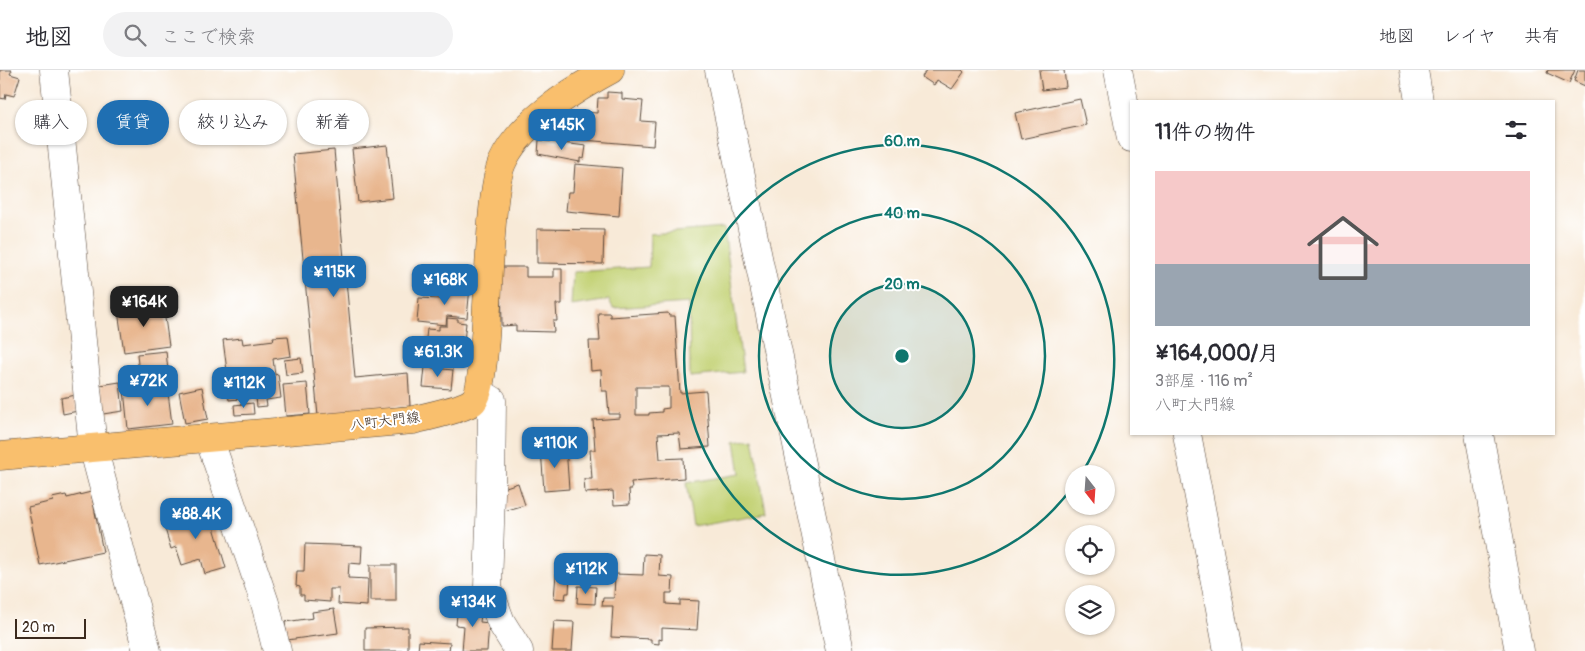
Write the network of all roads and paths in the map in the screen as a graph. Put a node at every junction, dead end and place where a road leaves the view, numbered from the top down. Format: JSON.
{"nodes":[{"id":1,"x":54,"y":70,"type":"edge"},
{"id":2,"x":610,"y":70,"type":"edge"},
{"id":3,"x":720,"y":70,"type":"edge"},
{"id":4,"x":1118,"y":70,"type":"edge"},
{"id":5,"x":1414,"y":70,"type":"edge"},
{"id":6,"x":1419,"y":100,"type":"edge"},
{"id":7,"x":1130,"y":133,"type":"edge"},
{"id":8,"x":479,"y":392,"type":"junction"},
{"id":9,"x":1187,"y":435,"type":"edge"},
{"id":10,"x":1479,"y":435,"type":"edge"},
{"id":11,"x":209,"y":438,"type":"junction"},
{"id":12,"x":92,"y":447,"type":"junction"},
{"id":13,"x":0,"y":456,"type":"edge"},
{"id":14,"x":147,"y":651,"type":"edge"},
{"id":15,"x":277,"y":651,"type":"edge"},
{"id":16,"x":519,"y":651,"type":"edge"},
{"id":17,"x":840,"y":651,"type":"edge"},
{"id":18,"x":1228,"y":651,"type":"edge"},
{"id":19,"x":1518,"y":651,"type":"edge"}],
"edges":[{"from":1,"to":12,"type":"street"},
{"from":2,"to":8,"type":"main road"},
{"from":3,"to":17,"type":"street"},
{"from":4,"to":7,"type":"street"},
{"from":5,"to":6,"type":"street"},
{"from":8,"to":11,"type":"main road","name":"八町大門線"},
{"from":8,"to":16,"type":"street"},
{"from":9,"to":18,"type":"street"},
{"from":10,"to":19,"type":"street"},
{"from":11,"to":12,"type":"main road","name":"八町大門線"},
{"from":11,"to":15,"type":"street"},
{"from":12,"to":13,"type":"main road","name":"八町大門線"},
{"from":12,"to":14,"type":"street"}]}
